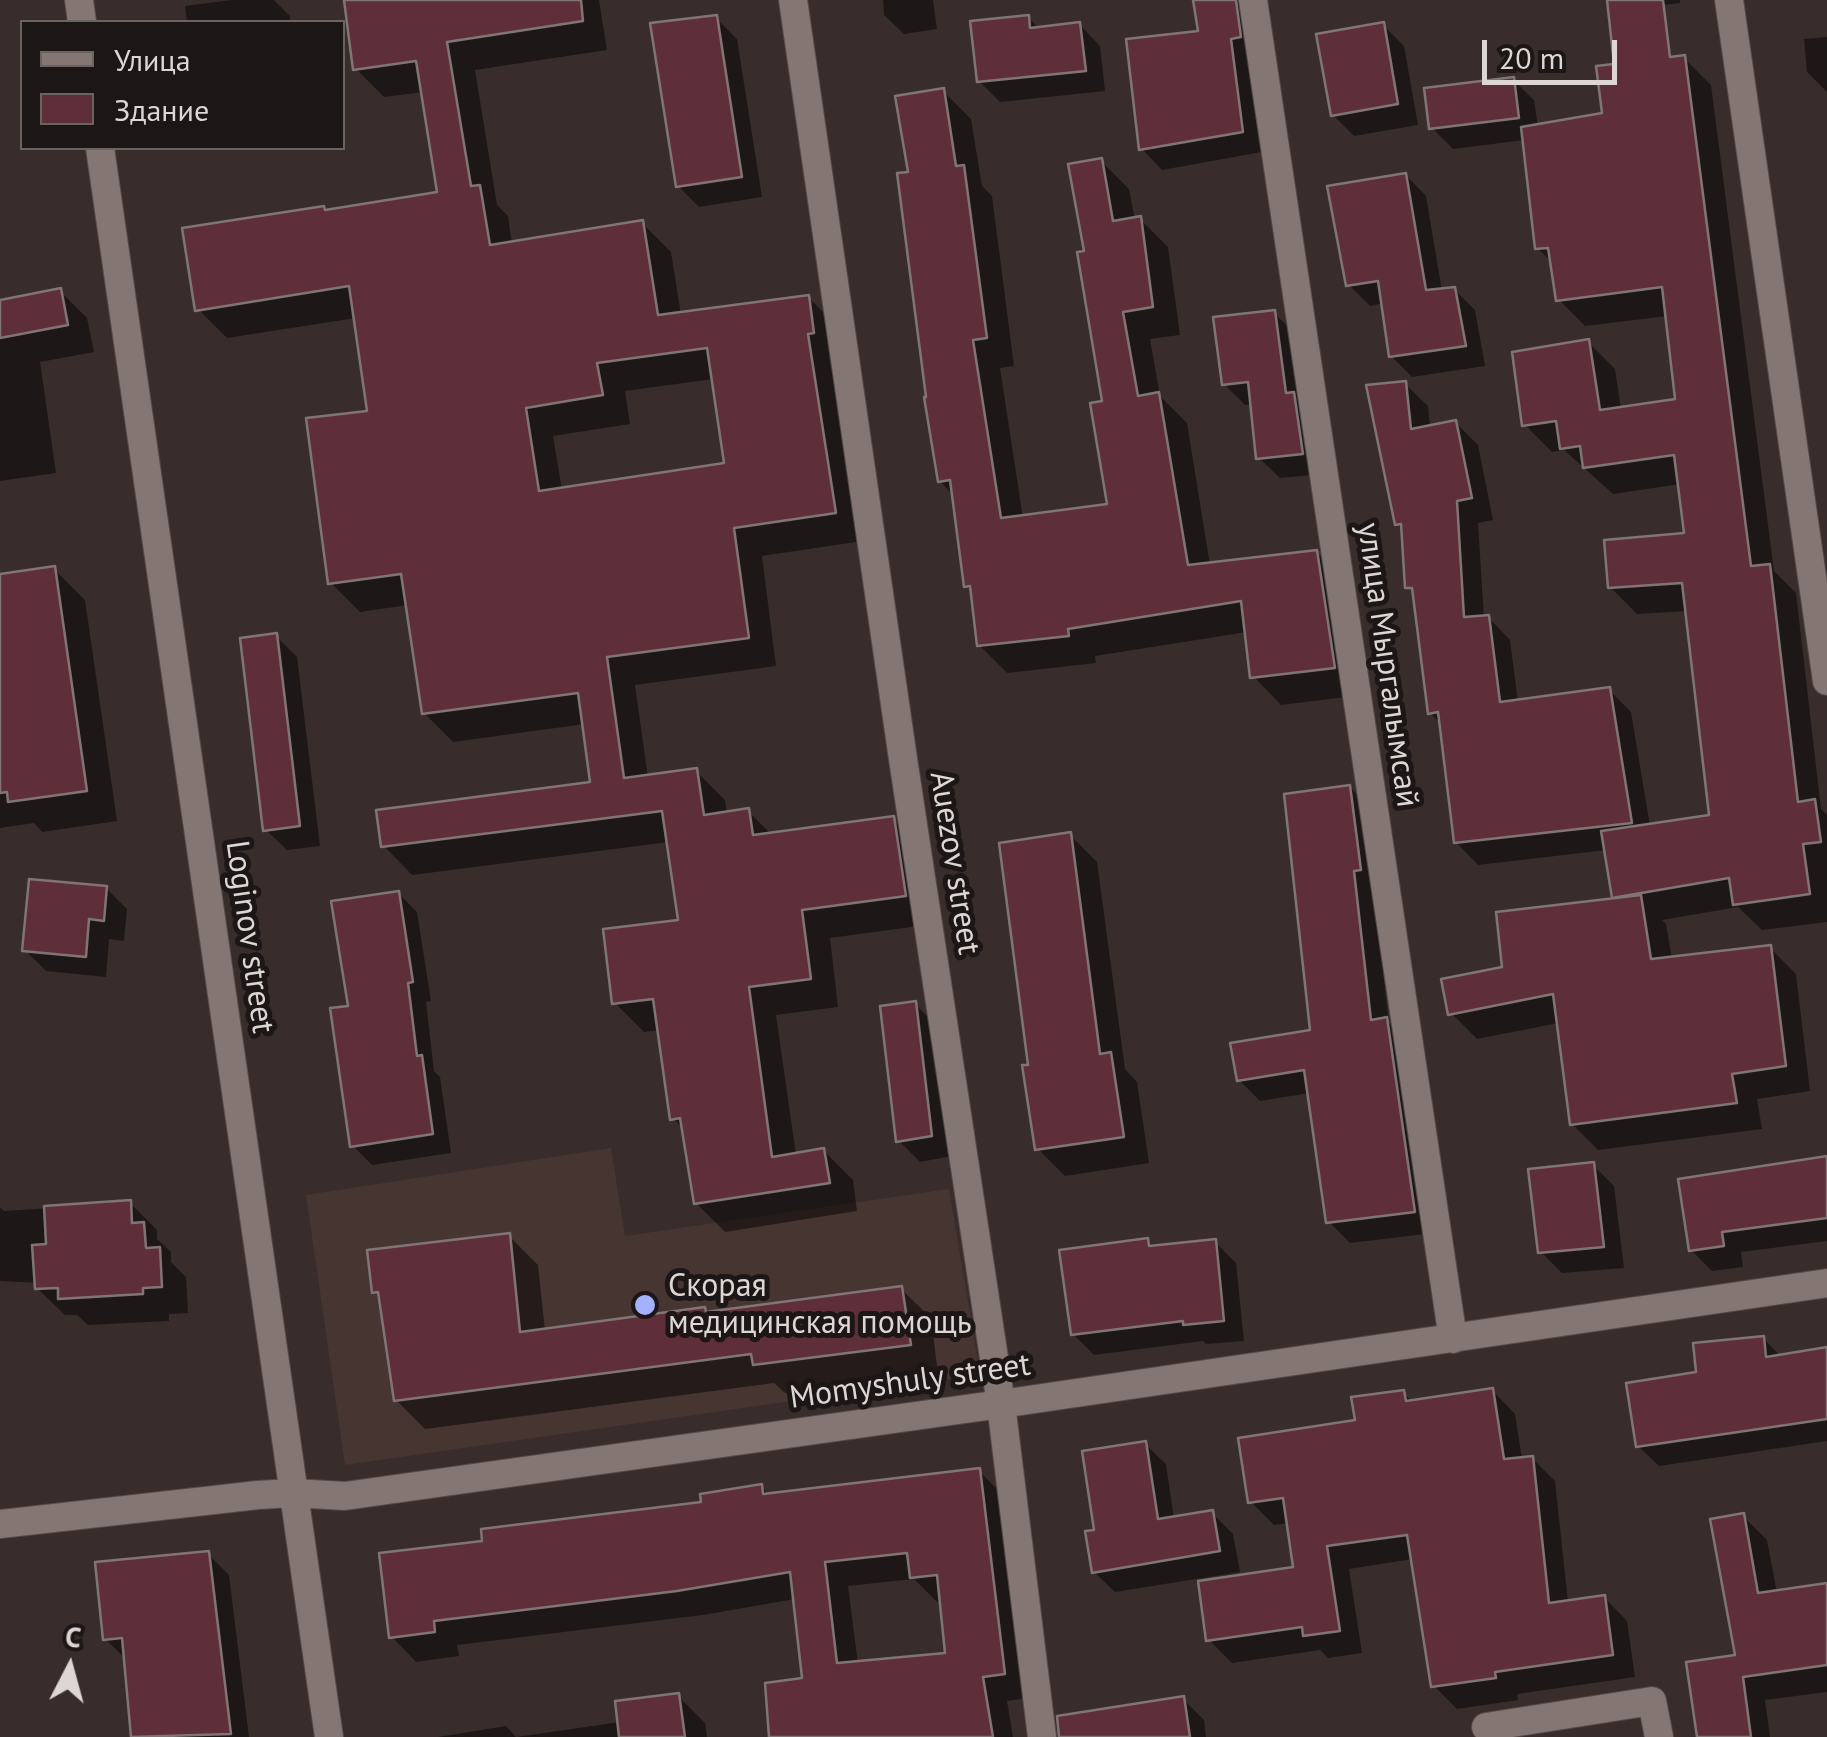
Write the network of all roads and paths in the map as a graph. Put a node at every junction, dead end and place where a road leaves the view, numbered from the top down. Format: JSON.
{"nodes":[{"id":1,"x":793,"y":0,"type":"edge"},
{"id":2,"x":1253,"y":0,"type":"edge"},
{"id":3,"x":1729,"y":0,"type":"edge"},
{"id":4,"x":100,"y":150,"type":"edge"},
{"id":5,"x":1827,"y":682,"type":"edge"},
{"id":6,"x":1827,"y":1284,"type":"edge"},
{"id":7,"x":1453,"y":1340,"type":"junction"},
{"id":8,"x":1001,"y":1404,"type":"junction"},
{"id":9,"x":293,"y":1493,"type":"junction"},
{"id":10,"x":0,"y":1524,"type":"edge"},
{"id":11,"x":1486,"y":1726,"type":"dead end"},
{"id":12,"x":329,"y":1737,"type":"edge"},
{"id":13,"x":1042,"y":1737,"type":"edge"},
{"id":14,"x":1659,"y":1737,"type":"edge"}],
"edges":[{"from":1,"to":8,"type":"street","name":"Auezov street"},
{"from":2,"to":7,"type":"street","name":"улица Мыргалымсай"},
{"from":3,"to":5,"type":"street"},
{"from":4,"to":9,"type":"street","name":"Loginov street"},
{"from":6,"to":7,"type":"street","name":"Momyshuly street"},
{"from":7,"to":8,"type":"street","name":"Momyshuly street"},
{"from":8,"to":9,"type":"street","name":"Momyshuly street"},
{"from":8,"to":13,"type":"street","name":"Auezov street"},
{"from":9,"to":10,"type":"street","name":"Momyshuly street"},
{"from":9,"to":12,"type":"street","name":"Loginov street"},
{"from":11,"to":14,"type":"street"}]}
